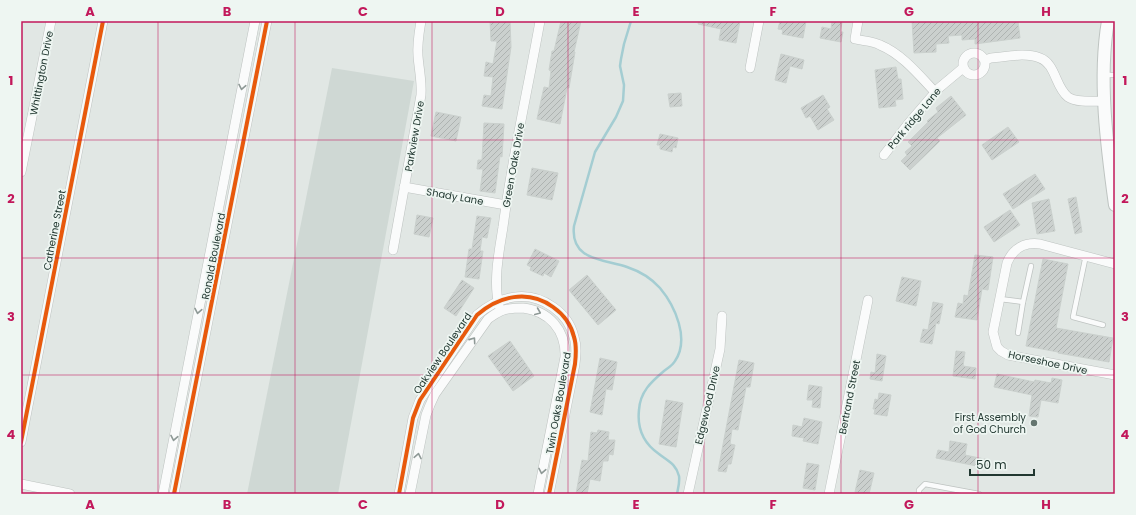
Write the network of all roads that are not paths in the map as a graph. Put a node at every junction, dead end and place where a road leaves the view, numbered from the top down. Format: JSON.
{"nodes":[{"id":1,"x":51,"y":21,"type":"edge"},
{"id":2,"x":103,"y":21,"type":"edge"},
{"id":3,"x":255,"y":21,"type":"edge"},
{"id":4,"x":267,"y":21,"type":"edge"},
{"id":5,"x":421,"y":21,"type":"edge"},
{"id":6,"x":540,"y":21,"type":"edge"},
{"id":7,"x":759,"y":21,"type":"edge"},
{"id":8,"x":858,"y":21,"type":"edge"},
{"id":9,"x":1108,"y":21,"type":"edge"},
{"id":10,"x":985,"y":60,"type":"junction"},
{"id":11,"x":246,"y":66,"type":"junction"},
{"id":12,"x":258,"y":68,"type":"junction"},
{"id":13,"x":750,"y":68,"type":"dead end"},
{"id":14,"x":963,"y":68,"type":"junction"},
{"id":15,"x":1110,"y":75,"type":"edge"},
{"id":16,"x":935,"y":92,"type":"junction"},
{"id":17,"x":1104,"y":101,"type":"junction"},
{"id":18,"x":884,"y":155,"type":"dead end"},
{"id":19,"x":21,"y":172,"type":"edge"},
{"id":20,"x":404,"y":187,"type":"junction"},
{"id":21,"x":220,"y":197,"type":"junction"},
{"id":22,"x":232,"y":200,"type":"junction"},
{"id":23,"x":1115,"y":205,"type":"edge"},
{"id":24,"x":506,"y":206,"type":"junction"},
{"id":25,"x":392,"y":250,"type":"dead end"},
{"id":26,"x":1086,"y":255,"type":"junction"},
{"id":27,"x":1115,"y":264,"type":"edge"},
{"id":28,"x":1031,"y":266,"type":"dead end"},
{"id":29,"x":1000,"y":299,"type":"junction"},
{"id":30,"x":868,"y":300,"type":"dead end"},
{"id":31,"x":498,"y":301,"type":"junction"},
{"id":32,"x":1023,"y":302,"type":"junction"},
{"id":33,"x":500,"y":311,"type":"junction"},
{"id":34,"x":722,"y":316,"type":"dead end"},
{"id":35,"x":1103,"y":325,"type":"dead end"},
{"id":36,"x":1018,"y":333,"type":"dead end"},
{"id":37,"x":194,"y":334,"type":"junction"},
{"id":38,"x":205,"y":336,"type":"junction"},
{"id":39,"x":1115,"y":375,"type":"edge"},
{"id":40,"x":21,"y":442,"type":"edge"},
{"id":41,"x":168,"y":466,"type":"junction"},
{"id":42,"x":179,"y":469,"type":"junction"},
{"id":43,"x":21,"y":484,"type":"edge"},
{"id":44,"x":70,"y":494,"type":"edge"},
{"id":45,"x":163,"y":494,"type":"edge"},
{"id":46,"x":174,"y":494,"type":"edge"},
{"id":47,"x":399,"y":494,"type":"edge"},
{"id":48,"x":410,"y":494,"type":"edge"},
{"id":49,"x":538,"y":494,"type":"edge"},
{"id":50,"x":549,"y":494,"type":"edge"},
{"id":51,"x":688,"y":494,"type":"edge"},
{"id":52,"x":829,"y":494,"type":"edge"},
{"id":53,"x":919,"y":494,"type":"edge"},
{"id":54,"x":979,"y":494,"type":"edge"}],
"edges":[{"from":1,"to":19,"type":"street","name":"Whittington Drive"},
{"from":2,"to":40,"type":"street","name":"Catherine Street"},
{"from":3,"to":11,"type":"street","name":"Ronald Boulevard"},
{"from":4,"to":12,"type":"street","name":"Ronald Boulevard"},
{"from":5,"to":20,"type":"street","name":"Parkview Drive"},
{"from":6,"to":24,"type":"street","name":"Green Oaks Drive"},
{"from":7,"to":13,"type":"street"},
{"from":8,"to":16,"type":"street"},
{"from":9,"to":15,"type":"main road"},
{"from":10,"to":14,"type":"street"},
{"from":10,"to":14,"type":"street","name":"Park ridge Lane"},
{"from":10,"to":17,"type":"street","name":"Park ridge Lane"},
{"from":11,"to":12,"type":"street"},
{"from":11,"to":21,"type":"street","name":"Ronald Boulevard","one_way":true},
{"from":12,"to":22,"type":"street","name":"Ronald Boulevard"},
{"from":14,"to":16,"type":"street","name":"Park ridge Lane"},
{"from":15,"to":17,"type":"main road"},
{"from":16,"to":18,"type":"street","name":"Park ridge Lane"},
{"from":17,"to":23,"type":"main road"},
{"from":20,"to":24,"type":"street","name":"Shady Lane"},
{"from":20,"to":25,"type":"street","name":"Parkview Drive"},
{"from":21,"to":22,"type":"street","name":"Ronald Boulevard"},
{"from":21,"to":37,"type":"street","name":"Ronald Boulevard","one_way":true},
{"from":22,"to":38,"type":"street","name":"Ronald Boulevard"},
{"from":24,"to":31,"type":"street","name":"Green Oaks Drive"},
{"from":26,"to":27,"type":"street","name":"Horseshoe Drive"},
{"from":26,"to":29,"type":"street","name":"Horseshoe Drive"},
{"from":26,"to":35,"type":"lane"},
{"from":28,"to":32,"type":"lane"},
{"from":29,"to":32,"type":"lane"},
{"from":29,"to":39,"type":"street","name":"Horseshoe Drive"},
{"from":30,"to":52,"type":"street","name":"Bertrand Street"},
{"from":31,"to":33,"type":"street","name":"Green Oaks Drive"},
{"from":31,"to":47,"type":"street","name":"Oakview Boulevard"},
{"from":31,"to":50,"type":"street","name":"Twin Oaks Boulevard"},
{"from":32,"to":36,"type":"lane"},
{"from":48,"to":33,"type":"street","name":"Oakview Boulevard","one_way":true},
{"from":33,"to":49,"type":"street","name":"Twin Oaks Boulevard","one_way":true},
{"from":34,"to":51,"type":"street","name":"Edgewood Drive"},
{"from":37,"to":38,"type":"street"},
{"from":37,"to":41,"type":"street","name":"Ronald Boulevard","one_way":true},
{"from":38,"to":42,"type":"street","name":"Ronald Boulevard"},
{"from":41,"to":42,"type":"street"},
{"from":41,"to":45,"type":"street","name":"Ronald Boulevard"},
{"from":42,"to":46,"type":"street","name":"Ronald Boulevard"},
{"from":43,"to":44,"type":"street"},
{"from":53,"to":54,"type":"lane"}]}
